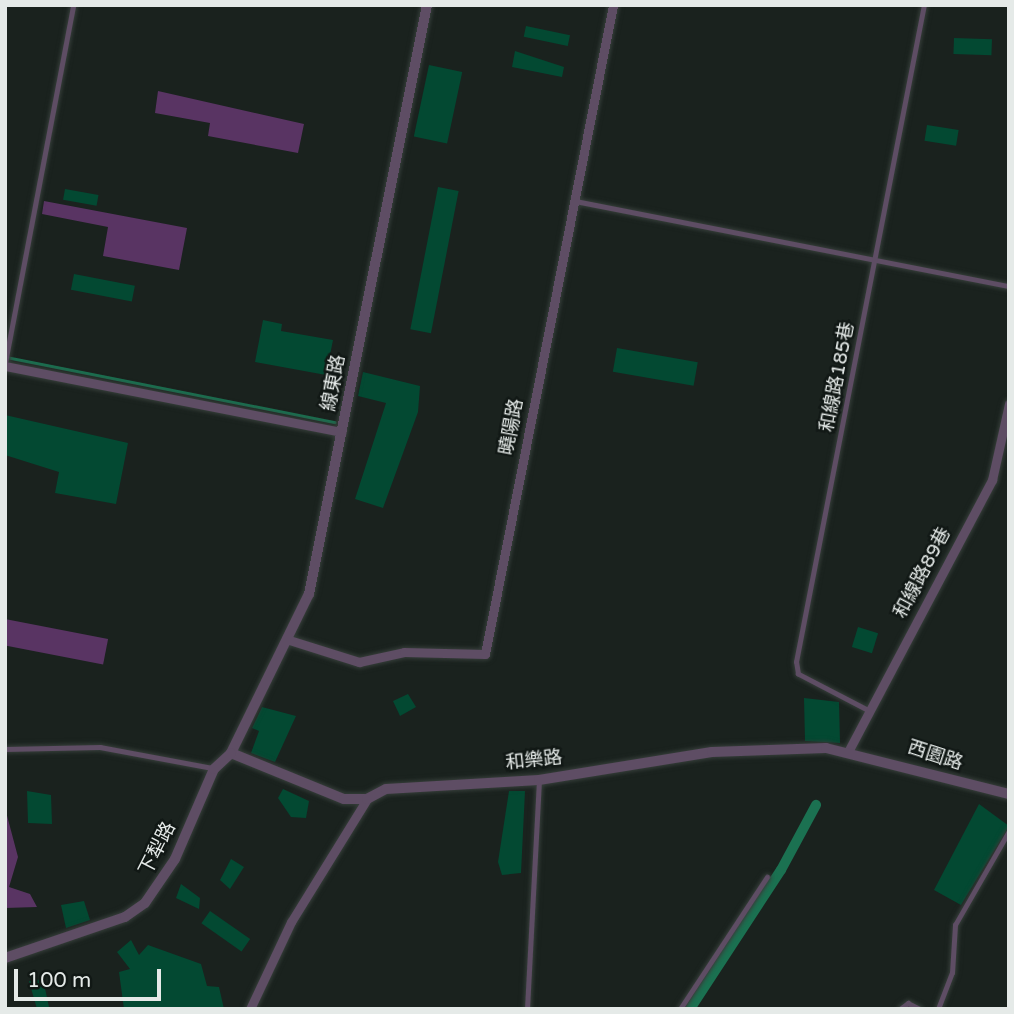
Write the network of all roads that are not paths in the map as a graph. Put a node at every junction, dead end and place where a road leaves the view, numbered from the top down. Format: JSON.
{"nodes":[{"id":1,"x":73,"y":5,"type":"edge"},
{"id":2,"x":427,"y":5,"type":"edge"},
{"id":3,"x":613,"y":5,"type":"edge"},
{"id":4,"x":924,"y":5,"type":"edge"},
{"id":5,"x":575,"y":201,"type":"junction"},
{"id":6,"x":876,"y":260,"type":"junction"},
{"id":7,"x":1009,"y":286,"type":"edge"},
{"id":8,"x":5,"y":364,"type":"edge"},
{"id":9,"x":1009,"y":404,"type":"edge"},
{"id":10,"x":342,"y":432,"type":"junction"},
{"id":11,"x":286,"y":639,"type":"junction"},
{"id":12,"x":870,"y":711,"type":"junction"},
{"id":13,"x":5,"y":749,"type":"edge"},
{"id":14,"x":849,"y":750,"type":"junction"},
{"id":15,"x":231,"y":753,"type":"junction"},
{"id":16,"x":214,"y":768,"type":"junction"},
{"id":17,"x":539,"y":780,"type":"junction"},
{"id":18,"x":1009,"y":794,"type":"edge"},
{"id":19,"x":367,"y":799,"type":"junction"},
{"id":20,"x":1009,"y":831,"type":"edge"},
{"id":21,"x":767,"y":877,"type":"dead end"},
{"id":22,"x":5,"y":958,"type":"edge"},
{"id":23,"x":250,"y":1009,"type":"edge"},
{"id":24,"x":527,"y":1009,"type":"edge"},
{"id":25,"x":680,"y":1009,"type":"edge"},
{"id":26,"x":900,"y":1009,"type":"edge"},
{"id":27,"x":920,"y":1009,"type":"edge"},
{"id":28,"x":938,"y":1009,"type":"edge"}],
"edges":[{"from":1,"to":8,"type":"lane"},
{"from":2,"to":10,"type":"street","name":"線東路"},
{"from":3,"to":5,"type":"street","name":"曉陽路"},
{"from":4,"to":6,"type":"lane","name":"和線路185巷"},
{"from":5,"to":6,"type":"lane"},
{"from":5,"to":11,"type":"street","name":"曉陽路"},
{"from":6,"to":7,"type":"lane"},
{"from":6,"to":12,"type":"lane","name":"和線路185巷"},
{"from":8,"to":10,"type":"street"},
{"from":9,"to":12,"type":"street","name":"和線路89巷"},
{"from":10,"to":11,"type":"street","name":"線東路"},
{"from":11,"to":15,"type":"street","name":"線東路"},
{"from":12,"to":14,"type":"street","name":"和線路89巷"},
{"from":13,"to":16,"type":"lane"},
{"from":14,"to":17,"type":"street","name":"和樂路"},
{"from":14,"to":18,"type":"street","name":"西園路"},
{"from":15,"to":16,"type":"street","name":"下犁路"},
{"from":15,"to":19,"type":"street","name":"和樂路"},
{"from":16,"to":22,"type":"street","name":"下犁路"},
{"from":17,"to":19,"type":"street","name":"和樂路"},
{"from":17,"to":24,"type":"lane"},
{"from":19,"to":23,"type":"street"},
{"from":20,"to":28,"type":"lane"},
{"from":21,"to":25,"type":"lane"},
{"from":26,"to":27,"type":"lane"}]}
